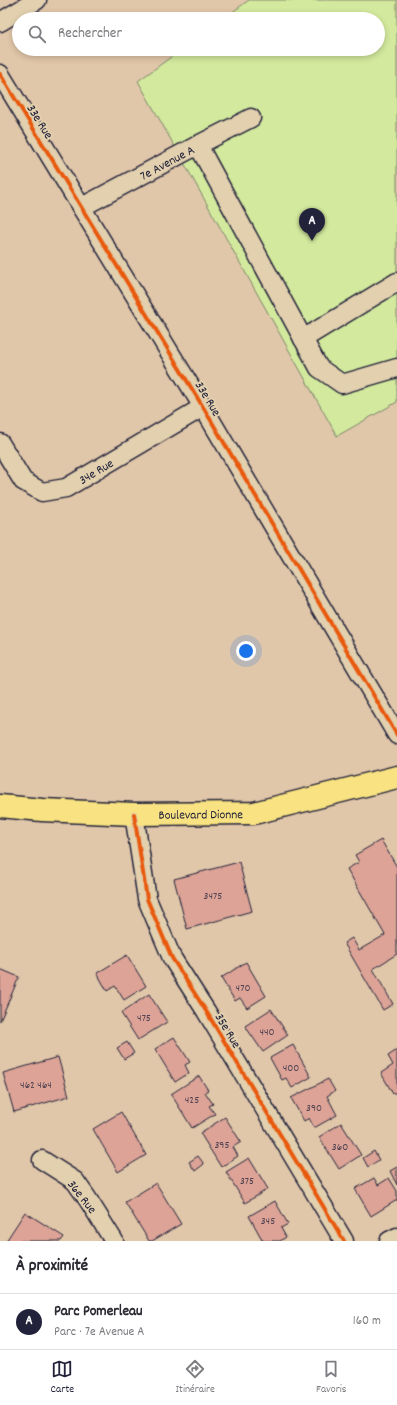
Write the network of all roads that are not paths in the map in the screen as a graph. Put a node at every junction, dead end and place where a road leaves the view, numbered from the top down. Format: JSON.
{"nodes":[{"id":1,"x":37,"y":0,"type":"edge"},
{"id":2,"x":17,"y":12,"type":"edge"},
{"id":3,"x":12,"y":15,"type":"edge"},
{"id":4,"x":0,"y":22,"type":"edge"},
{"id":5,"x":0,"y":74,"type":"edge"},
{"id":6,"x":251,"y":118,"type":"dead end"},
{"id":7,"x":198,"y":144,"type":"junction"},
{"id":8,"x":82,"y":207,"type":"junction"},
{"id":9,"x":397,"y":282,"type":"edge"},
{"id":10,"x":303,"y":339,"type":"junction"},
{"id":11,"x":397,"y":368,"type":"edge"},
{"id":12,"x":203,"y":407,"type":"junction"},
{"id":13,"x":0,"y":443,"type":"edge"},
{"id":14,"x":397,"y":735,"type":"edge"},
{"id":15,"x":397,"y":777,"type":"edge"},
{"id":16,"x":0,"y":806,"type":"edge"},
{"id":17,"x":134,"y":814,"type":"junction"},
{"id":18,"x":42,"y":1160,"type":"dead end"},
{"id":19,"x":397,"y":1237,"type":"edge"},
{"id":20,"x":114,"y":1241,"type":"edge"},
{"id":21,"x":344,"y":1241,"type":"edge"},
{"id":22,"x":389,"y":1241,"type":"edge"}],
"edges":[{"from":1,"to":2,"type":"street"},
{"from":3,"to":4,"type":"street"},
{"from":5,"to":8,"type":"street","name":"33e Rue"},
{"from":6,"to":7,"type":"street","name":"7e Avenue A"},
{"from":7,"to":8,"type":"street","name":"7e Avenue A"},
{"from":7,"to":10,"type":"street"},
{"from":8,"to":12,"type":"street","name":"33e Rue"},
{"from":9,"to":10,"type":"street"},
{"from":10,"to":11,"type":"street"},
{"from":12,"to":13,"type":"street","name":"34e Rue"},
{"from":12,"to":14,"type":"street","name":"33e Rue"},
{"from":15,"to":17,"type":"main road","name":"Boulevard Dionne"},
{"from":16,"to":17,"type":"main road","name":"Boulevard Dionne"},
{"from":17,"to":21,"type":"street","name":"35e Rue"},
{"from":18,"to":20,"type":"street","name":"36e Rue"},
{"from":19,"to":22,"type":"street"}]}
